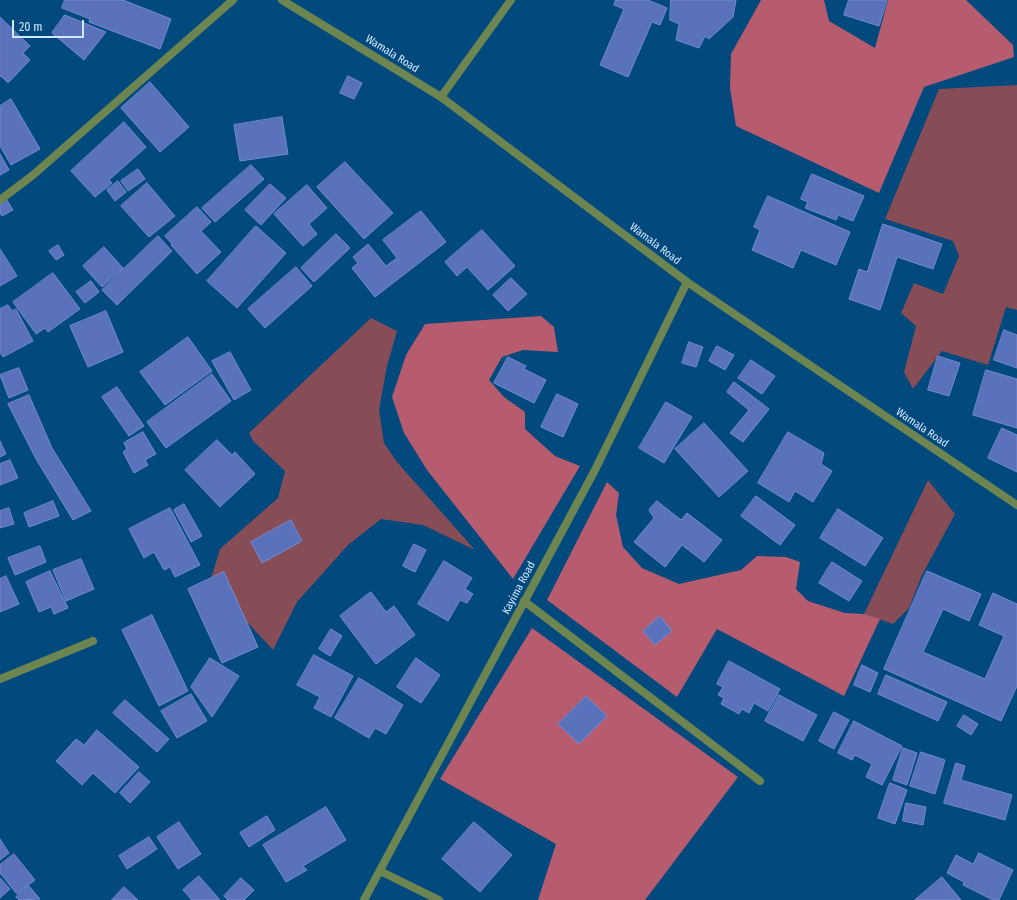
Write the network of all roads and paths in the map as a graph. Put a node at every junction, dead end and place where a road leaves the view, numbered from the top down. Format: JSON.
{"nodes":[{"id":1,"x":232,"y":0,"type":"edge"},
{"id":2,"x":282,"y":0,"type":"edge"},
{"id":3,"x":511,"y":0,"type":"edge"},
{"id":4,"x":441,"y":97,"type":"junction"},
{"id":5,"x":0,"y":200,"type":"edge"},
{"id":6,"x":688,"y":282,"type":"junction"},
{"id":7,"x":1017,"y":505,"type":"edge"},
{"id":8,"x":524,"y":601,"type":"junction"},
{"id":9,"x":93,"y":641,"type":"dead end"},
{"id":10,"x":0,"y":679,"type":"edge"},
{"id":11,"x":760,"y":781,"type":"dead end"},
{"id":12,"x":380,"y":871,"type":"junction"},
{"id":13,"x":364,"y":900,"type":"edge"},
{"id":14,"x":438,"y":900,"type":"edge"}],
"edges":[{"from":1,"to":5,"type":"street"},
{"from":2,"to":4,"type":"street","name":"Wamala Road"},
{"from":3,"to":4,"type":"street"},
{"from":4,"to":6,"type":"street","name":"Wamala Road"},
{"from":6,"to":7,"type":"street","name":"Wamala Road"},
{"from":6,"to":8,"type":"street","name":"Kayima Road"},
{"from":8,"to":11,"type":"street"},
{"from":8,"to":12,"type":"street","name":"Kayima Road"},
{"from":9,"to":10,"type":"street"},
{"from":12,"to":13,"type":"street","name":"Kayima Road"},
{"from":12,"to":14,"type":"street"}]}
